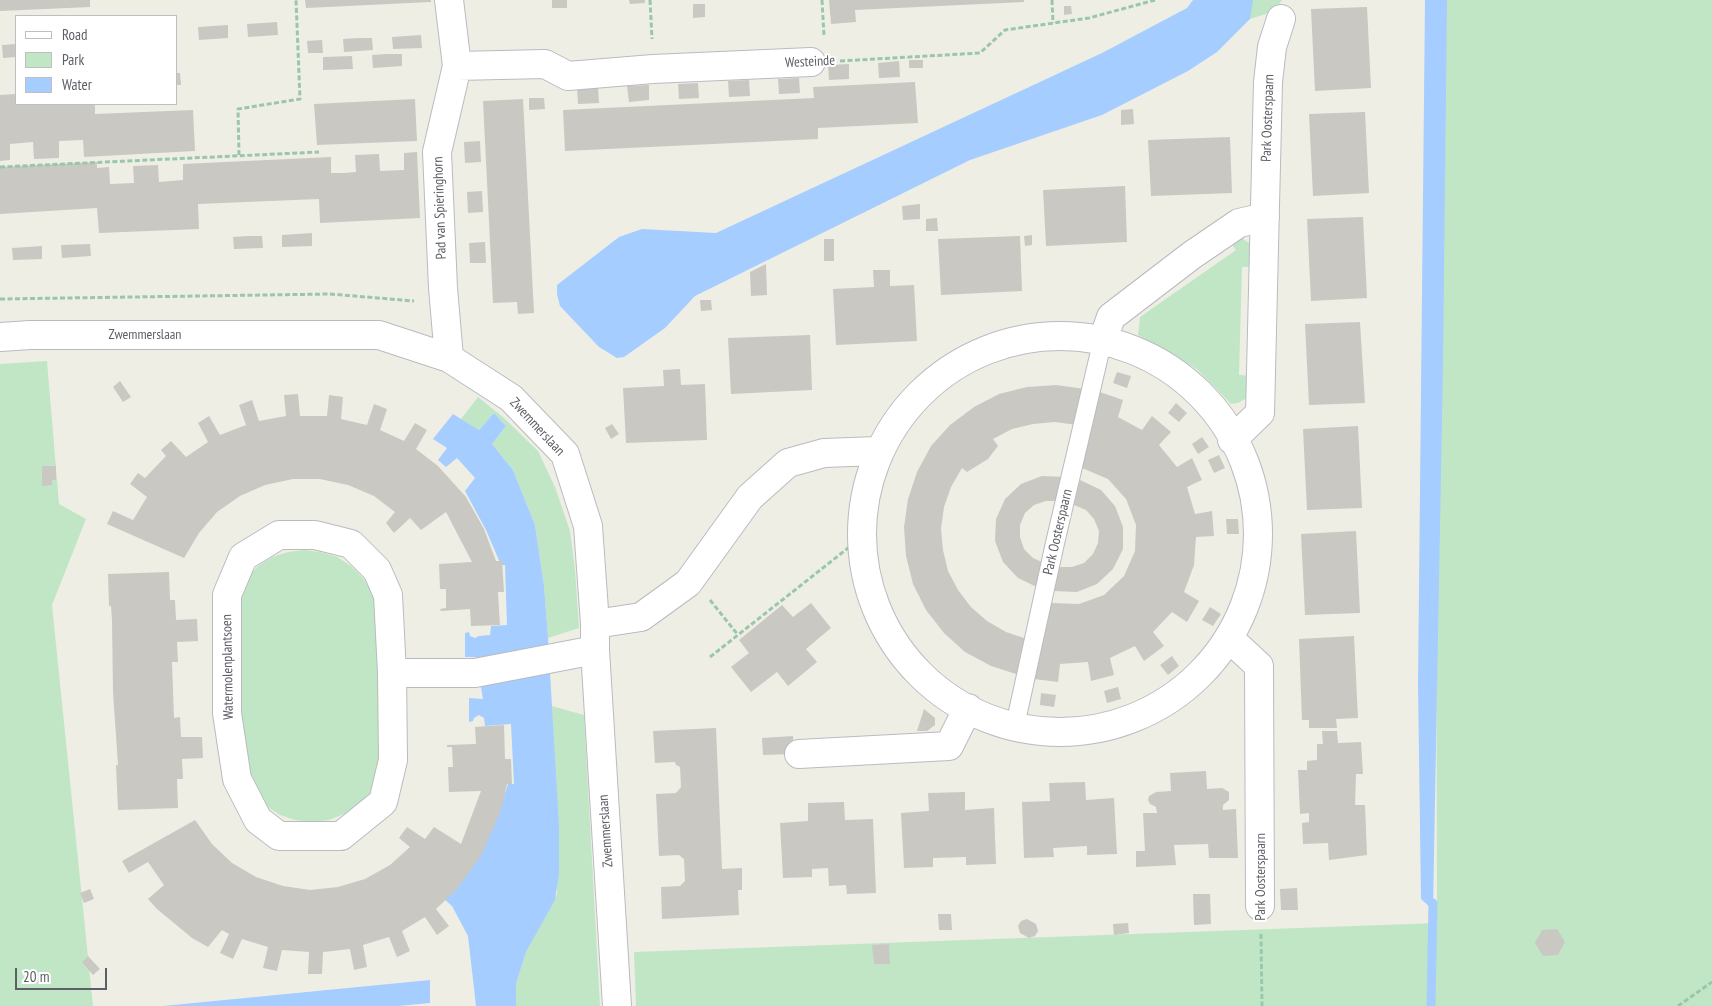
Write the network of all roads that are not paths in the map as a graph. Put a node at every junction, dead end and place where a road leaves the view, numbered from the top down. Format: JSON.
{"nodes":[{"id":1,"x":449,"y":0,"type":"edge"},
{"id":2,"x":1281,"y":19,"type":"dead end"},
{"id":3,"x":819,"y":62,"type":"road end"},
{"id":4,"x":457,"y":66,"type":"junction"},
{"id":5,"x":1265,"y":218,"type":"junction"},
{"id":6,"x":0,"y":337,"type":"edge"},
{"id":7,"x":1102,"y":343,"type":"junction"},
{"id":8,"x":449,"y":358,"type":"junction"},
{"id":9,"x":1232,"y":440,"type":"junction"},
{"id":10,"x":877,"y":451,"type":"junction"},
{"id":11,"x":595,"y":637,"type":"junction"},
{"id":12,"x":1232,"y":640,"type":"junction"},
{"id":13,"x":392,"y":673,"type":"junction"},
{"id":14,"x":968,"y":708,"type":"junction"},
{"id":15,"x":1016,"y":722,"type":"junction"},
{"id":16,"x":800,"y":754,"type":"dead end"},
{"id":17,"x":1260,"y":906,"type":"road end"},
{"id":18,"x":617,"y":1006,"type":"edge"}],
"edges":[{"from":1,"to":4,"type":"street","name":"Pad van Spieringhorn"},
{"from":2,"to":5,"type":"street","name":"Park Oosterspaarn"},
{"from":3,"to":4,"type":"street","name":"Westeinde"},
{"from":4,"to":8,"type":"street","name":"Pad van Spieringhorn"},
{"from":5,"to":7,"type":"street","name":"Park Oosterspaarn"},
{"from":5,"to":9,"type":"street","name":"Park Oosterspaarn"},
{"from":6,"to":8,"type":"street","name":"Zwemmerslaan"},
{"from":7,"to":9,"type":"street"},
{"from":7,"to":10,"type":"street"},
{"from":7,"to":15,"type":"lane","name":"Park Oosterspaarn"},
{"from":8,"to":11,"type":"street","name":"Zwemmerslaan"},
{"from":9,"to":12,"type":"street"},
{"from":10,"to":11,"type":"street"},
{"from":10,"to":14,"type":"street"},
{"from":11,"to":13,"type":"street"},
{"from":11,"to":18,"type":"street","name":"Zwemmerslaan"},
{"from":12,"to":15,"type":"street"},
{"from":12,"to":17,"type":"street","name":"Park Oosterspaarn"},
{"from":13,"to":13,"type":"street","name":"Watermolenplantsoen"},
{"from":14,"to":15,"type":"street"},
{"from":14,"to":16,"type":"street"}]}
